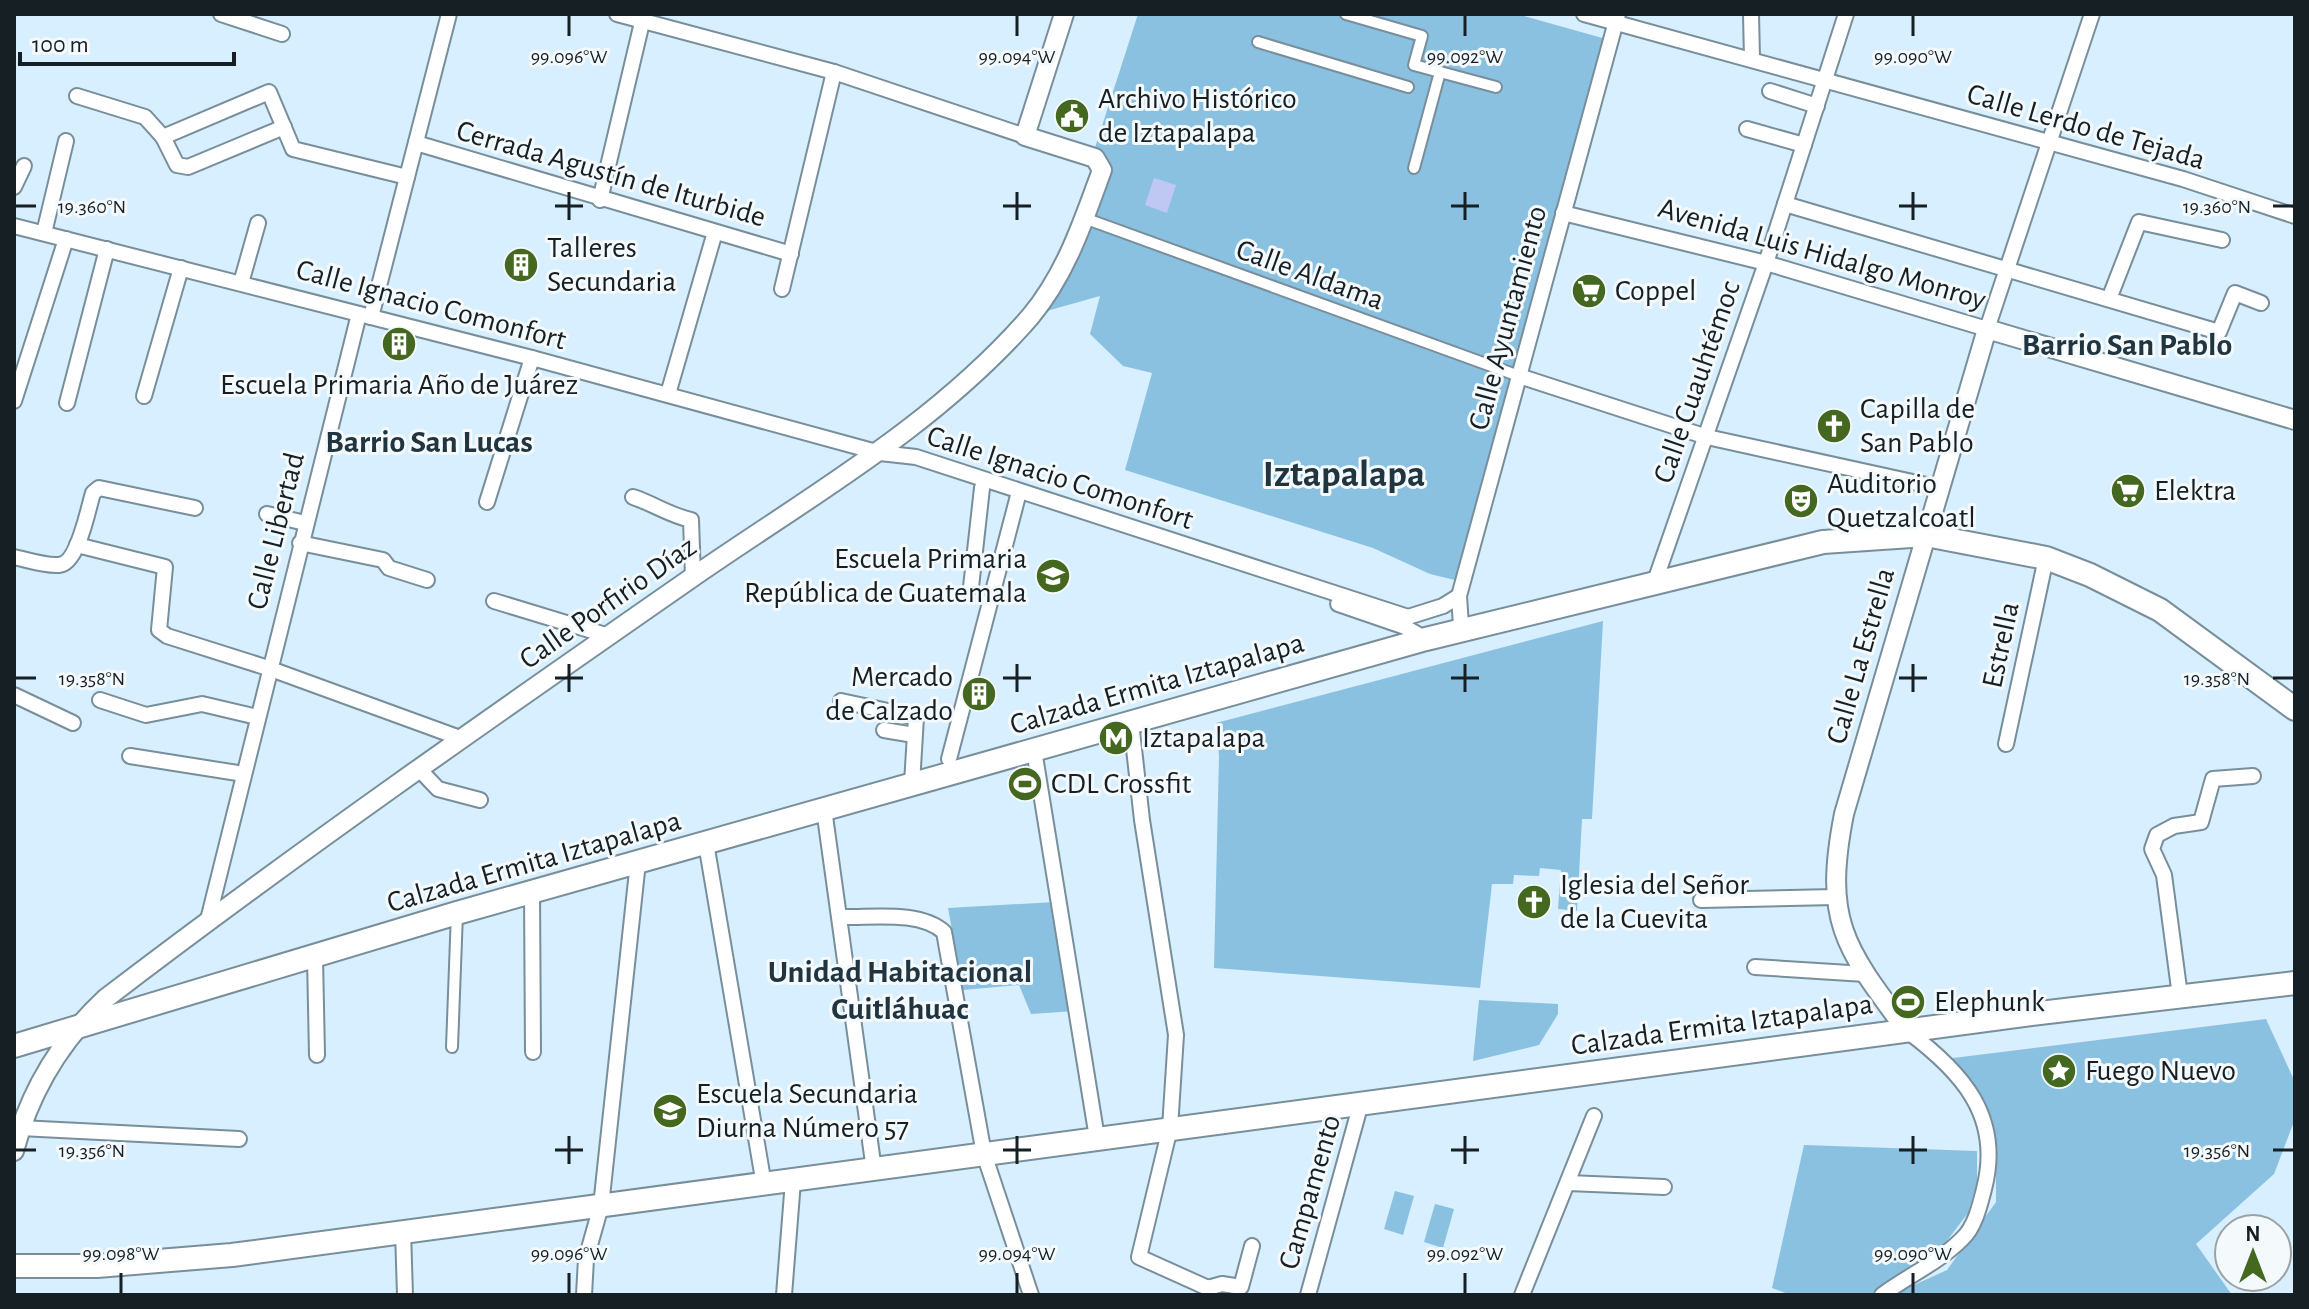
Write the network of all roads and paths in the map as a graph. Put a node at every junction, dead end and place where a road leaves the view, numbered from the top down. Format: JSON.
{"nodes":[{"id":1,"x":221,"y":14,"type":"edge"},
{"id":2,"x":449,"y":14,"type":"edge"},
{"id":3,"x":617,"y":14,"type":"edge"},
{"id":4,"x":1064,"y":14,"type":"edge"},
{"id":5,"x":1346,"y":14,"type":"edge"},
{"id":6,"x":1584,"y":14,"type":"edge"},
{"id":7,"x":1751,"y":14,"type":"edge"},
{"id":8,"x":1846,"y":14,"type":"edge"},
{"id":9,"x":2092,"y":14,"type":"edge"},
{"id":10,"x":643,"y":18,"type":"edge"},
{"id":11,"x":1617,"y":18,"type":"edge"},
{"id":12,"x":282,"y":34,"type":"dead end"},
{"id":13,"x":1258,"y":42,"type":"dead end"},
{"id":14,"x":1752,"y":58,"type":"junction"},
{"id":15,"x":1414,"y":65,"type":"junction"},
{"id":16,"x":834,"y":72,"type":"junction"},
{"id":17,"x":1440,"y":72,"type":"junction"},
{"id":18,"x":1823,"y":79,"type":"junction"},
{"id":19,"x":1496,"y":87,"type":"dead end"},
{"id":20,"x":1770,"y":91,"type":"dead end"},
{"id":21,"x":77,"y":96,"type":"dead end"},
{"id":22,"x":1817,"y":106,"type":"junction"},
{"id":23,"x":284,"y":127,"type":"junction"},
{"id":24,"x":1747,"y":129,"type":"dead end"},
{"id":25,"x":1025,"y":136,"type":"junction"},
{"id":26,"x":163,"y":137,"type":"junction"},
{"id":27,"x":66,"y":141,"type":"dead end"},
{"id":28,"x":416,"y":143,"type":"junction"},
{"id":29,"x":2048,"y":143,"type":"junction"},
{"id":30,"x":1804,"y":145,"type":"junction"},
{"id":31,"x":24,"y":166,"type":"dead end"},
{"id":32,"x":1414,"y":168,"type":"dead end"},
{"id":33,"x":407,"y":177,"type":"junction"},
{"id":34,"x":14,"y":187,"type":"edge"},
{"id":35,"x":600,"y":200,"type":"junction"},
{"id":36,"x":1785,"y":204,"type":"junction"},
{"id":37,"x":1563,"y":213,"type":"junction"},
{"id":38,"x":2295,"y":216,"type":"edge"},
{"id":39,"x":1084,"y":218,"type":"junction"},
{"id":40,"x":258,"y":223,"type":"dead end"},
{"id":41,"x":14,"y":226,"type":"edge"},
{"id":42,"x":715,"y":232,"type":"junction"},
{"id":43,"x":44,"y":233,"type":"junction"},
{"id":44,"x":66,"y":239,"type":"junction"},
{"id":45,"x":2222,"y":240,"type":"dead end"},
{"id":46,"x":107,"y":249,"type":"junction"},
{"id":47,"x":791,"y":254,"type":"junction"},
{"id":48,"x":1766,"y":263,"type":"junction"},
{"id":49,"x":181,"y":268,"type":"junction"},
{"id":50,"x":2006,"y":269,"type":"junction"},
{"id":51,"x":241,"y":283,"type":"junction"},
{"id":52,"x":782,"y":289,"type":"dead end"},
{"id":53,"x":2109,"y":299,"type":"junction"},
{"id":54,"x":2261,"y":303,"type":"dead end"},
{"id":55,"x":365,"y":316,"type":"junction"},
{"id":56,"x":1987,"y":329,"type":"junction"},
{"id":57,"x":532,"y":358,"type":"junction"},
{"id":58,"x":1519,"y":376,"type":"junction"},
{"id":59,"x":668,"y":394,"type":"junction"},
{"id":60,"x":144,"y":396,"type":"dead end"},
{"id":61,"x":14,"y":401,"type":"edge"},
{"id":62,"x":67,"y":403,"type":"dead end"},
{"id":63,"x":2295,"y":420,"type":"edge"},
{"id":64,"x":1707,"y":437,"type":"junction"},
{"id":65,"x":880,"y":453,"type":"junction"},
{"id":66,"x":901,"y":456,"type":"junction"},
{"id":67,"x":982,"y":488,"type":"junction"},
{"id":68,"x":1940,"y":488,"type":"junction"},
{"id":69,"x":1017,"y":496,"type":"junction"},
{"id":70,"x":633,"y":497,"type":"dead end"},
{"id":71,"x":487,"y":502,"type":"dead end"},
{"id":72,"x":195,"y":508,"type":"dead end"},
{"id":73,"x":267,"y":514,"type":"dead end"},
{"id":74,"x":305,"y":523,"type":"junction"},
{"id":75,"x":1926,"y":535,"type":"junction"},
{"id":76,"x":300,"y":543,"type":"junction"},
{"id":77,"x":77,"y":545,"type":"junction"},
{"id":78,"x":14,"y":557,"type":"edge"},
{"id":79,"x":2046,"y":558,"type":"junction"},
{"id":80,"x":693,"y":577,"type":"junction"},
{"id":81,"x":427,"y":580,"type":"dead end"},
{"id":82,"x":1654,"y":584,"type":"junction"},
{"id":83,"x":971,"y":587,"type":"dead end"},
{"id":84,"x":1459,"y":596,"type":"junction"},
{"id":85,"x":494,"y":601,"type":"dead end"},
{"id":86,"x":1470,"y":630,"type":"junction"},
{"id":87,"x":609,"y":636,"type":"junction"},
{"id":88,"x":1426,"y":639,"type":"junction"},
{"id":89,"x":268,"y":668,"type":"junction"},
{"id":90,"x":14,"y":695,"type":"edge"},
{"id":91,"x":100,"y":700,"type":"dead end"},
{"id":92,"x":841,"y":701,"type":"dead end"},
{"id":93,"x":2295,"y":709,"type":"edge"},
{"id":94,"x":257,"y":717,"type":"junction"},
{"id":95,"x":1131,"y":722,"type":"junction"},
{"id":96,"x":73,"y":723,"type":"dead end"},
{"id":97,"x":884,"y":730,"type":"dead end"},
{"id":98,"x":914,"y":735,"type":"junction"},
{"id":99,"x":460,"y":738,"type":"junction"},
{"id":100,"x":2006,"y":744,"type":"dead end"},
{"id":101,"x":1034,"y":750,"type":"junction"},
{"id":102,"x":130,"y":756,"type":"dead end"},
{"id":103,"x":949,"y":759,"type":"dead end"},
{"id":104,"x":418,"y":768,"type":"junction"},
{"id":105,"x":244,"y":774,"type":"junction"},
{"id":106,"x":2253,"y":776,"type":"dead end"},
{"id":107,"x":912,"y":784,"type":"junction"},
{"id":108,"x":480,"y":800,"type":"dead end"},
{"id":109,"x":824,"y":809,"type":"junction"},
{"id":110,"x":706,"y":843,"type":"junction"},
{"id":111,"x":638,"y":862,"type":"junction"},
{"id":112,"x":532,"y":892,"type":"junction"},
{"id":113,"x":1835,"y":897,"type":"junction"},
{"id":114,"x":1701,"y":900,"type":"dead end"},
{"id":115,"x":457,"y":913,"type":"junction"},
{"id":116,"x":840,"y":917,"type":"junction"},
{"id":117,"x":207,"y":924,"type":"junction"},
{"id":118,"x":315,"y":958,"type":"junction"},
{"id":119,"x":1755,"y":967,"type":"dead end"},
{"id":120,"x":1865,"y":974,"type":"junction"},
{"id":121,"x":2295,"y":983,"type":"edge"},
{"id":122,"x":2180,"y":996,"type":"junction"},
{"id":123,"x":77,"y":1025,"type":"junction"},
{"id":124,"x":1907,"y":1031,"type":"junction"},
{"id":125,"x":14,"y":1046,"type":"edge"},
{"id":126,"x":452,"y":1047,"type":"dead end"},
{"id":127,"x":533,"y":1052,"type":"dead end"},
{"id":128,"x":317,"y":1055,"type":"dead end"},
{"id":129,"x":1361,"y":1103,"type":"junction"},
{"id":130,"x":1594,"y":1116,"type":"dead end"},
{"id":131,"x":20,"y":1128,"type":"junction"},
{"id":132,"x":1170,"y":1128,"type":"junction"},
{"id":133,"x":1097,"y":1138,"type":"junction"},
{"id":134,"x":239,"y":1139,"type":"dead end"},
{"id":135,"x":14,"y":1151,"type":"edge"},
{"id":136,"x":984,"y":1154,"type":"junction"},
{"id":137,"x":874,"y":1170,"type":"junction"},
{"id":138,"x":793,"y":1181,"type":"junction"},
{"id":139,"x":1568,"y":1183,"type":"junction"},
{"id":140,"x":764,"y":1185,"type":"junction"},
{"id":141,"x":1664,"y":1187,"type":"dead end"},
{"id":142,"x":601,"y":1206,"type":"junction"},
{"id":143,"x":403,"y":1231,"type":"junction"},
{"id":144,"x":1252,"y":1246,"type":"dead end"},
{"id":145,"x":14,"y":1266,"type":"edge"},
{"id":146,"x":1207,"y":1292,"type":"edge"},
{"id":147,"x":405,"y":1295,"type":"edge"},
{"id":148,"x":584,"y":1295,"type":"edge"},
{"id":149,"x":784,"y":1295,"type":"edge"},
{"id":150,"x":1031,"y":1295,"type":"edge"},
{"id":151,"x":1308,"y":1295,"type":"edge"},
{"id":152,"x":1522,"y":1295,"type":"edge"},
{"id":153,"x":1882,"y":1295,"type":"edge"}],
"edges":[{"from":1,"to":12,"type":"street"},
{"from":2,"to":28,"type":"street","name":"Calle Libertad"},
{"from":3,"to":10,"type":"street"},
{"from":4,"to":25,"type":"street"},
{"from":5,"to":15,"type":"street"},
{"from":6,"to":11,"type":"street","name":"Calle Lerdo de Tejada"},
{"from":7,"to":14,"type":"street"},
{"from":8,"to":18,"type":"street","name":"Calle Cuauhtémoc"},
{"from":9,"to":29,"type":"street","name":"Calle La Estrella"},
{"from":10,"to":16,"type":"street"},
{"from":10,"to":35,"type":"street"},
{"from":11,"to":14,"type":"street","name":"Calle Lerdo de Tejada"},
{"from":11,"to":37,"type":"street","name":"Calle Ayuntamiento"},
{"from":13,"to":15,"type":"street"},
{"from":14,"to":18,"type":"street","name":"Calle Lerdo de Tejada"},
{"from":15,"to":17,"type":"street"},
{"from":16,"to":25,"type":"street"},
{"from":16,"to":47,"type":"street"},
{"from":17,"to":19,"type":"street"},
{"from":17,"to":32,"type":"street"},
{"from":18,"to":22,"type":"street","name":"Calle Cuauhtémoc"},
{"from":18,"to":29,"type":"street","name":"Calle Lerdo de Tejada"},
{"from":20,"to":22,"type":"street"},
{"from":21,"to":26,"type":"street"},
{"from":22,"to":30,"type":"street","name":"Calle Cuauhtémoc"},
{"from":23,"to":26,"type":"street"},
{"from":23,"to":26,"type":"street"},
{"from":23,"to":33,"type":"street"},
{"from":24,"to":30,"type":"street"},
{"from":25,"to":39,"type":"street","name":"Calle Porfirio Díaz"},
{"from":27,"to":43,"type":"street"},
{"from":28,"to":33,"type":"street","name":"Calle Libertad"},
{"from":28,"to":35,"type":"street","name":"Cerrada Agustín de Iturbide"},
{"from":29,"to":38,"type":"street","name":"Calle Lerdo de Tejada"},
{"from":29,"to":50,"type":"street","name":"Calle La Estrella"},
{"from":30,"to":36,"type":"street","name":"Calle Cuauhtémoc"},
{"from":31,"to":34,"type":"street"},
{"from":33,"to":55,"type":"street","name":"Calle Libertad"},
{"from":35,"to":42,"type":"street","name":"Cerrada Agustín de Iturbide"},
{"from":36,"to":48,"type":"street","name":"Calle Cuauhtémoc"},
{"from":36,"to":50,"type":"street"},
{"from":37,"to":48,"type":"street","name":"Avenida Luis Hidalgo Monroy"},
{"from":37,"to":58,"type":"street","name":"Calle Ayuntamiento"},
{"from":39,"to":58,"type":"street","name":"Calle Aldama"},
{"from":39,"to":65,"type":"street","name":"Calle Porfirio Díaz"},
{"from":40,"to":51,"type":"street"},
{"from":41,"to":43,"type":"street","name":"Calle Ignacio Comonfort"},
{"from":42,"to":47,"type":"street","name":"Cerrada Agustín de Iturbide"},
{"from":42,"to":59,"type":"street"},
{"from":43,"to":44,"type":"street","name":"Calle Ignacio Comonfort"},
{"from":44,"to":46,"type":"street","name":"Calle Ignacio Comonfort"},
{"from":44,"to":61,"type":"street"},
{"from":45,"to":53,"type":"street"},
{"from":46,"to":49,"type":"street","name":"Calle Ignacio Comonfort"},
{"from":46,"to":62,"type":"street"},
{"from":47,"to":52,"type":"street"},
{"from":48,"to":56,"type":"street","name":"Avenida Luis Hidalgo Monroy"},
{"from":48,"to":64,"type":"street","name":"Calle Cuauhtémoc"},
{"from":49,"to":51,"type":"street","name":"Calle Ignacio Comonfort"},
{"from":49,"to":60,"type":"street"},
{"from":50,"to":53,"type":"street"},
{"from":50,"to":56,"type":"street","name":"Calle La Estrella"},
{"from":51,"to":55,"type":"street","name":"Calle Ignacio Comonfort"},
{"from":53,"to":54,"type":"street"},
{"from":55,"to":57,"type":"street","name":"Calle Ignacio Comonfort"},
{"from":55,"to":74,"type":"street","name":"Calle Libertad"},
{"from":56,"to":63,"type":"street","name":"Avenida Luis Hidalgo Monroy"},
{"from":56,"to":68,"type":"street","name":"Calle La Estrella"},
{"from":57,"to":59,"type":"street","name":"Calle Ignacio Comonfort"},
{"from":57,"to":71,"type":"street"},
{"from":58,"to":64,"type":"street"},
{"from":58,"to":84,"type":"street","name":"Calle Ayuntamiento"},
{"from":59,"to":65,"type":"street","name":"Calle Ignacio Comonfort"},
{"from":64,"to":68,"type":"street"},
{"from":64,"to":82,"type":"street","name":"Calle Cuauhtémoc"},
{"from":65,"to":66,"type":"street","name":"Calle Ignacio Comonfort"},
{"from":65,"to":80,"type":"street","name":"Calle Porfirio Díaz"},
{"from":66,"to":67,"type":"street","name":"Calle Ignacio Comonfort"},
{"from":66,"to":69,"type":"street","name":"Calle Ignacio Comonfort"},
{"from":67,"to":69,"type":"street","name":"Calle Ignacio Comonfort"},
{"from":67,"to":83,"type":"street"},
{"from":68,"to":75,"type":"street","name":"Calle La Estrella"},
{"from":69,"to":84,"type":"street","name":"Calle Ignacio Comonfort"},
{"from":69,"to":88,"type":"street","name":"Calle Ignacio Comonfort"},
{"from":69,"to":103,"type":"street"},
{"from":70,"to":80,"type":"street"},
{"from":72,"to":77,"type":"street"},
{"from":73,"to":74,"type":"street"},
{"from":74,"to":76,"type":"street","name":"Calle Libertad"},
{"from":75,"to":79,"type":"main road","name":"Calzada Ermita Iztapalapa"},
{"from":75,"to":82,"type":"main road","name":"Calzada Ermita Iztapalapa"},
{"from":75,"to":113,"type":"street","name":"Calle La Estrella"},
{"from":76,"to":81,"type":"street"},
{"from":76,"to":89,"type":"street","name":"Calle Libertad"},
{"from":77,"to":78,"type":"street"},
{"from":77,"to":89,"type":"street"},
{"from":79,"to":93,"type":"main road","name":"Calzada Ermita Iztapalapa"},
{"from":79,"to":100,"type":"street","name":"Estrella"},
{"from":80,"to":87,"type":"street","name":"Calle Porfirio Díaz"},
{"from":82,"to":86,"type":"main road","name":"Calzada Ermita Iztapalapa"},
{"from":84,"to":86,"type":"street"},
{"from":85,"to":87,"type":"street"},
{"from":86,"to":88,"type":"main road","name":"Calzada Ermita Iztapalapa"},
{"from":87,"to":99,"type":"street","name":"Calle Porfirio Díaz"},
{"from":88,"to":95,"type":"main road","name":"Calzada Ermita Iztapalapa"},
{"from":89,"to":94,"type":"street","name":"Calle Libertad"},
{"from":89,"to":99,"type":"street"},
{"from":90,"to":96,"type":"street"},
{"from":91,"to":94,"type":"street"},
{"from":92,"to":98,"type":"street"},
{"from":94,"to":105,"type":"street","name":"Calle Libertad"},
{"from":95,"to":101,"type":"main road","name":"Calzada Ermita Iztapalapa"},
{"from":95,"to":132,"type":"street"},
{"from":97,"to":98,"type":"street"},
{"from":98,"to":107,"type":"street"},
{"from":99,"to":104,"type":"street","name":"Calle Porfirio Díaz"},
{"from":101,"to":107,"type":"main road","name":"Calzada Ermita Iztapalapa"},
{"from":101,"to":133,"type":"street"},
{"from":102,"to":105,"type":"street"},
{"from":104,"to":108,"type":"street"},
{"from":104,"to":117,"type":"street","name":"Calle Porfirio Díaz"},
{"from":105,"to":117,"type":"street","name":"Calle Libertad"},
{"from":106,"to":122,"type":"street"},
{"from":107,"to":109,"type":"main road","name":"Calzada Ermita Iztapalapa"},
{"from":109,"to":110,"type":"main road","name":"Calzada Ermita Iztapalapa"},
{"from":109,"to":116,"type":"street"},
{"from":110,"to":111,"type":"main road","name":"Calzada Ermita Iztapalapa"},
{"from":110,"to":140,"type":"street"},
{"from":111,"to":112,"type":"main road","name":"Calzada Ermita Iztapalapa"},
{"from":111,"to":142,"type":"street"},
{"from":112,"to":115,"type":"main road","name":"Calzada Ermita Iztapalapa"},
{"from":112,"to":127,"type":"street"},
{"from":113,"to":114,"type":"street"},
{"from":113,"to":120,"type":"street","name":"Calle La Estrella"},
{"from":115,"to":118,"type":"main road","name":"Calzada Ermita Iztapalapa"},
{"from":115,"to":126,"type":"street"},
{"from":116,"to":136,"type":"street"},
{"from":116,"to":137,"type":"street"},
{"from":117,"to":123,"type":"street","name":"Calle Porfirio Díaz"},
{"from":118,"to":123,"type":"main road","name":"Calzada Ermita Iztapalapa"},
{"from":118,"to":128,"type":"street"},
{"from":119,"to":120,"type":"street"},
{"from":120,"to":124,"type":"street","name":"Calle La Estrella"},
{"from":121,"to":122,"type":"main road","name":"Calzada Ermita Iztapalapa"},
{"from":122,"to":124,"type":"main road","name":"Calzada Ermita Iztapalapa"},
{"from":123,"to":125,"type":"main road","name":"Calzada Ermita Iztapalapa"},
{"from":123,"to":131,"type":"street","name":"Calle Porfirio Díaz"},
{"from":124,"to":129,"type":"main road","name":"Calzada Ermita Iztapalapa"},
{"from":124,"to":153,"type":"street"},
{"from":129,"to":132,"type":"main road","name":"Calzada Ermita Iztapalapa"},
{"from":129,"to":151,"type":"street","name":"Campamento"},
{"from":130,"to":139,"type":"street"},
{"from":131,"to":134,"type":"street"},
{"from":131,"to":135,"type":"street","name":"Calle Porfirio Díaz"},
{"from":132,"to":133,"type":"main road","name":"Calzada Ermita Iztapalapa"},
{"from":132,"to":146,"type":"street"},
{"from":133,"to":136,"type":"main road","name":"Calzada Ermita Iztapalapa"},
{"from":136,"to":137,"type":"main road","name":"Calzada Ermita Iztapalapa"},
{"from":136,"to":150,"type":"street"},
{"from":137,"to":138,"type":"main road","name":"Calzada Ermita Iztapalapa"},
{"from":138,"to":140,"type":"main road","name":"Calzada Ermita Iztapalapa"},
{"from":138,"to":149,"type":"street"},
{"from":139,"to":141,"type":"street"},
{"from":139,"to":152,"type":"street"},
{"from":140,"to":142,"type":"main road","name":"Calzada Ermita Iztapalapa"},
{"from":142,"to":143,"type":"main road","name":"Calzada Ermita Iztapalapa"},
{"from":142,"to":148,"type":"street"},
{"from":143,"to":145,"type":"main road","name":"Calzada Ermita Iztapalapa"},
{"from":143,"to":147,"type":"street"},
{"from":144,"to":146,"type":"street"}]}
